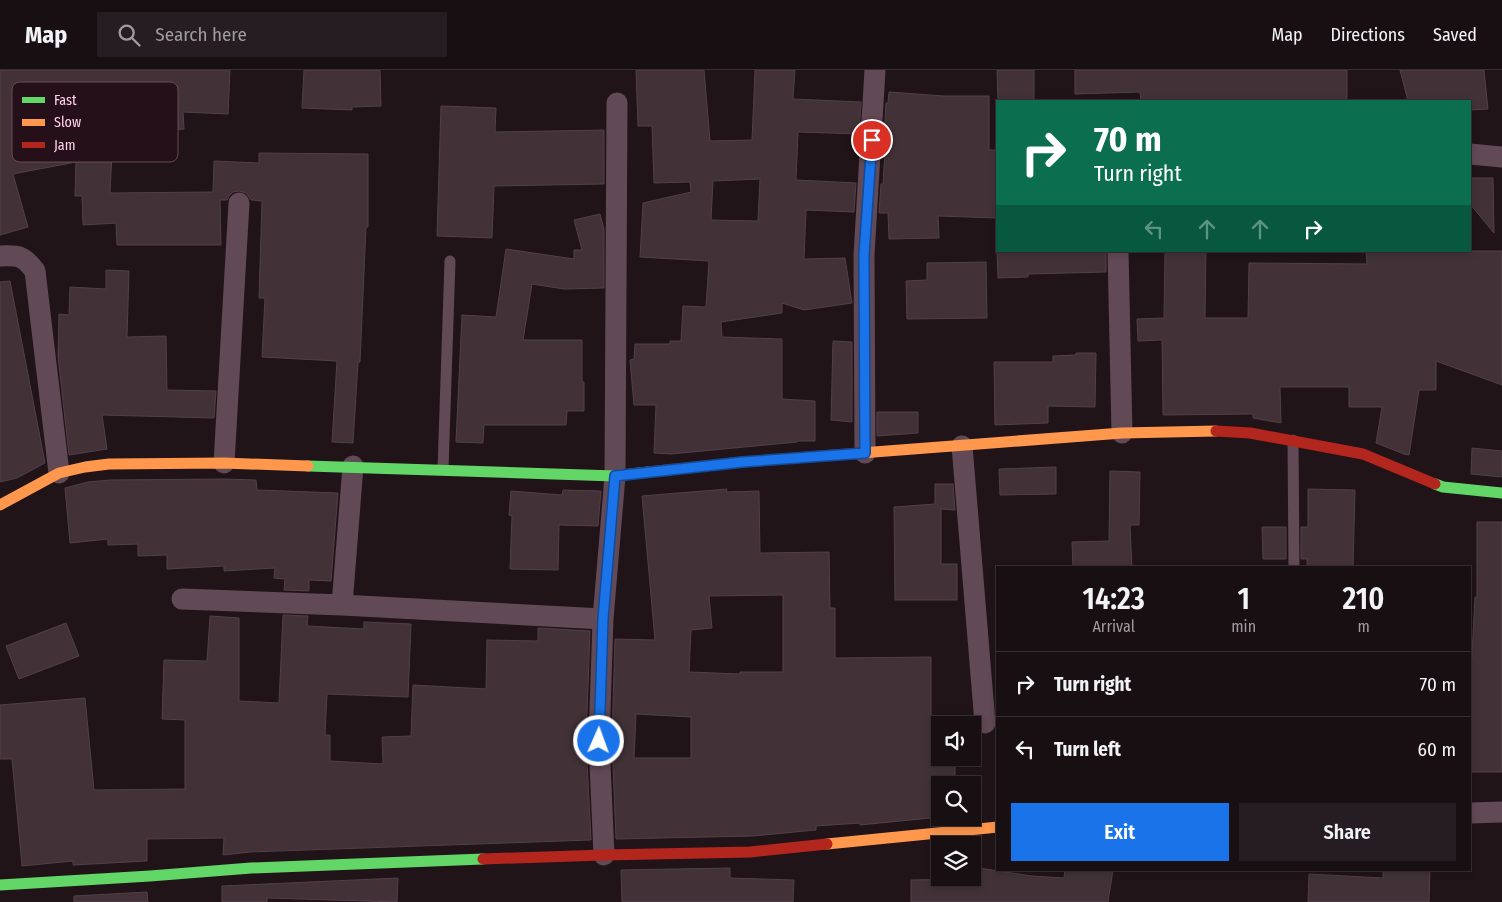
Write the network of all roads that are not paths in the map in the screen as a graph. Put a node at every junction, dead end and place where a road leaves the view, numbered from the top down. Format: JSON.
{"nodes":[{"id":1,"x":875,"y":70,"type":"edge"},
{"id":2,"x":617,"y":103,"type":"dead end"},
{"id":3,"x":1471,"y":154,"type":"edge"},
{"id":4,"x":1502,"y":157,"type":"edge"},
{"id":5,"x":239,"y":203,"type":"dead end"},
{"id":6,"x":1118,"y":252,"type":"edge"},
{"id":7,"x":0,"y":256,"type":"edge"},
{"id":8,"x":450,"y":261,"type":"dead end"},
{"id":9,"x":1122,"y":434,"type":"junction"},
{"id":10,"x":1293,"y":440,"type":"junction"},
{"id":11,"x":962,"y":446,"type":"junction"},
{"id":12,"x":865,"y":453,"type":"junction"},
{"id":13,"x":224,"y":463,"type":"junction"},
{"id":14,"x":353,"y":466,"type":"junction"},
{"id":15,"x":443,"y":470,"type":"junction"},
{"id":16,"x":59,"y":473,"type":"junction"},
{"id":17,"x":615,"y":476,"type":"junction"},
{"id":18,"x":1502,"y":493,"type":"edge"},
{"id":19,"x":0,"y":505,"type":"edge"},
{"id":20,"x":1294,"y":566,"type":"edge"},
{"id":21,"x":182,"y":599,"type":"dead end"},
{"id":22,"x":342,"y":605,"type":"junction"},
{"id":23,"x":603,"y":619,"type":"junction"},
{"id":24,"x":985,"y":723,"type":"dead end"},
{"id":25,"x":1502,"y":812,"type":"edge"},
{"id":26,"x":1471,"y":813,"type":"edge"},
{"id":27,"x":996,"y":826,"type":"edge"},
{"id":28,"x":604,"y":855,"type":"junction"},
{"id":29,"x":0,"y":886,"type":"edge"}],
"edges":[{"from":1,"to":12,"type":"street"},
{"from":2,"to":17,"type":"street"},
{"from":3,"to":4,"type":"street"},
{"from":5,"to":13,"type":"street"},
{"from":6,"to":9,"type":"street"},
{"from":7,"to":16,"type":"street"},
{"from":8,"to":15,"type":"lane"},
{"from":9,"to":10,"type":"street"},
{"from":9,"to":11,"type":"street"},
{"from":10,"to":18,"type":"street"},
{"from":10,"to":20,"type":"lane"},
{"from":11,"to":12,"type":"street"},
{"from":11,"to":24,"type":"street"},
{"from":12,"to":17,"type":"street"},
{"from":13,"to":14,"type":"street"},
{"from":13,"to":16,"type":"street"},
{"from":14,"to":15,"type":"street"},
{"from":14,"to":22,"type":"street"},
{"from":15,"to":17,"type":"street"},
{"from":16,"to":19,"type":"street"},
{"from":17,"to":23,"type":"street"},
{"from":21,"to":22,"type":"street"},
{"from":22,"to":23,"type":"street"},
{"from":23,"to":28,"type":"street"},
{"from":25,"to":26,"type":"street"},
{"from":27,"to":28,"type":"street"},
{"from":28,"to":29,"type":"street"}]}
